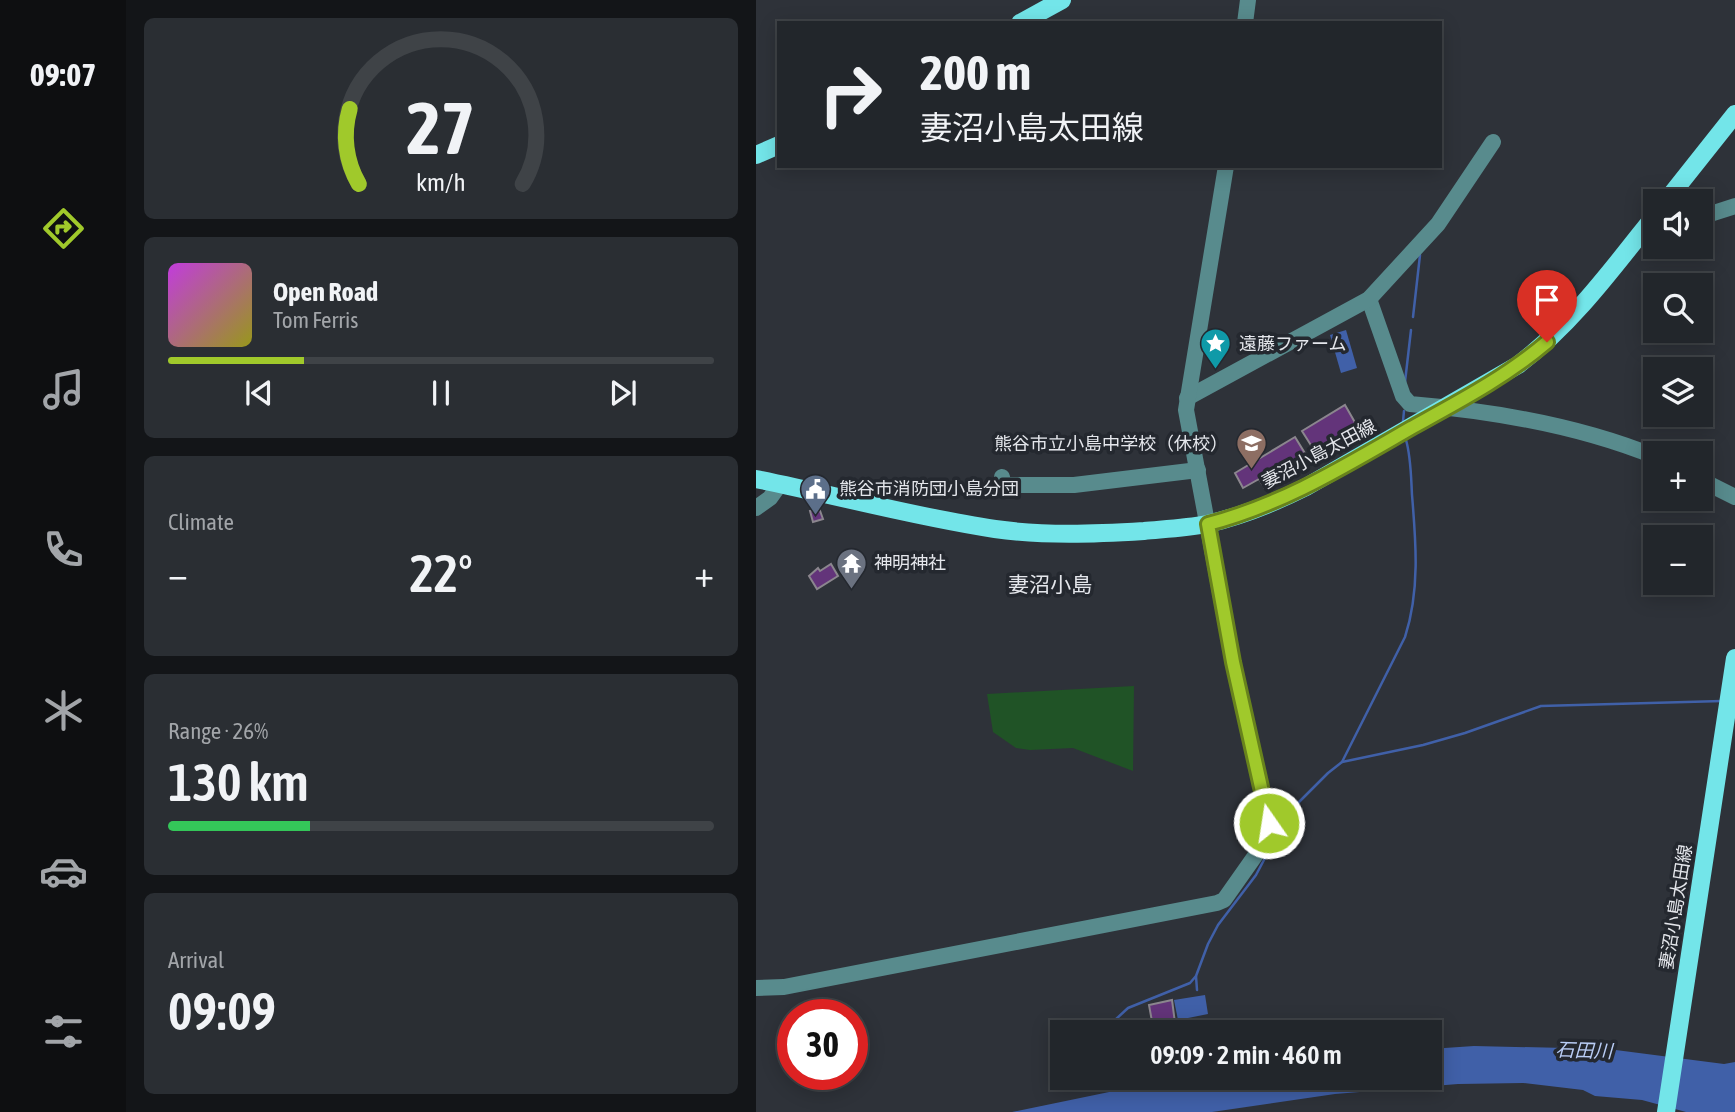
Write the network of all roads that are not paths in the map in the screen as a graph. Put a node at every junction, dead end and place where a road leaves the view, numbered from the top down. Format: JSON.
{"nodes":[{"id":1,"x":1062,"y":0,"type":"edge"},
{"id":2,"x":1248,"y":0,"type":"edge"},
{"id":3,"x":1024,"y":21,"type":"edge"},
{"id":4,"x":1245,"y":21,"type":"edge"},
{"id":5,"x":1735,"y":114,"type":"edge"},
{"id":6,"x":1493,"y":142,"type":"dead end"},
{"id":7,"x":777,"y":146,"type":"edge"},
{"id":8,"x":756,"y":155,"type":"edge"},
{"id":9,"x":1226,"y":168,"type":"edge"},
{"id":10,"x":1675,"y":189,"type":"edge"},
{"id":11,"x":1735,"y":206,"type":"edge"},
{"id":12,"x":1713,"y":213,"type":"edge"},
{"id":13,"x":1643,"y":235,"type":"edge"},
{"id":14,"x":1369,"y":299,"type":"junction"},
{"id":15,"x":1187,"y":398,"type":"junction"},
{"id":16,"x":1450,"y":406,"type":"junction"},
{"id":17,"x":1643,"y":452,"type":"edge"},
{"id":18,"x":1198,"y":470,"type":"junction"},
{"id":19,"x":1002,"y":477,"type":"dead end"},
{"id":20,"x":756,"y":479,"type":"edge"},
{"id":21,"x":780,"y":484,"type":"junction"},
{"id":22,"x":1713,"y":486,"type":"edge"},
{"id":23,"x":1735,"y":497,"type":"edge"},
{"id":24,"x":756,"y":508,"type":"edge"},
{"id":25,"x":1208,"y":524,"type":"junction"},
{"id":26,"x":1735,"y":658,"type":"edge"},
{"id":27,"x":756,"y":988,"type":"edge"},
{"id":28,"x":1666,"y":1112,"type":"edge"}],
"edges":[{"from":1,"to":3,"type":"main road"},
{"from":2,"to":4,"type":"street"},
{"from":5,"to":10,"type":"main road"},
{"from":6,"to":14,"type":"street"},
{"from":7,"to":8,"type":"main road"},
{"from":9,"to":15,"type":"street"},
{"from":11,"to":12,"type":"street"},
{"from":13,"to":16,"type":"main road","name":"妻沼小島太田線"},
{"from":14,"to":15,"type":"street"},
{"from":14,"to":16,"type":"street"},
{"from":15,"to":18,"type":"street"},
{"from":16,"to":17,"type":"street"},
{"from":16,"to":25,"type":"main road","name":"妻沼小島太田線"},
{"from":18,"to":19,"type":"street"},
{"from":18,"to":25,"type":"street"},
{"from":20,"to":21,"type":"main road","name":"妻沼小島太田線"},
{"from":21,"to":24,"type":"street"},
{"from":21,"to":25,"type":"main road","name":"妻沼小島太田線"},
{"from":22,"to":23,"type":"street"},
{"from":25,"to":27,"type":"street"},
{"from":26,"to":28,"type":"main road","name":"妻沼小島太田線"}]}
